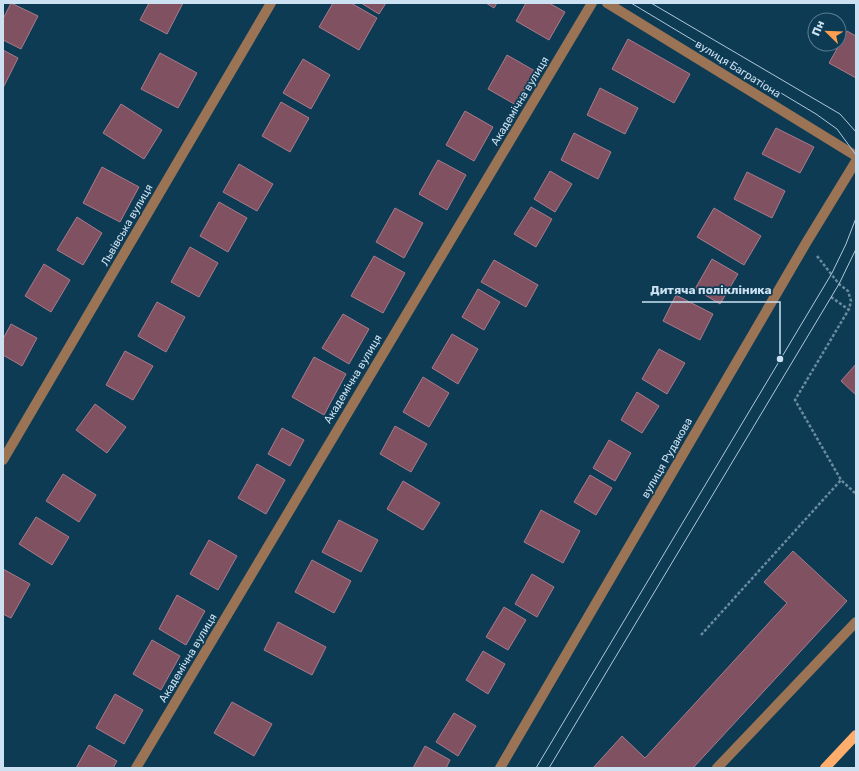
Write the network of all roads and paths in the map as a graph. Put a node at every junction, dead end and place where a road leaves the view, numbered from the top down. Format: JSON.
{"nodes":[{"id":1,"x":271,"y":3,"type":"edge"},
{"id":2,"x":592,"y":3,"type":"edge"},
{"id":3,"x":608,"y":3,"type":"edge"},
{"id":4,"x":856,"y":156,"type":"edge"},
{"id":5,"x":856,"y":161,"type":"edge"},
{"id":6,"x":806,"y":243,"type":"junction"},
{"id":7,"x":830,"y":297,"type":"dead end"},
{"id":8,"x":849,"y":309,"type":"junction"},
{"id":9,"x":3,"y":460,"type":"edge"},
{"id":10,"x":841,"y":480,"type":"junction"},
{"id":11,"x":856,"y":494,"type":"edge"},
{"id":12,"x":856,"y":622,"type":"edge"},
{"id":13,"x":701,"y":635,"type":"dead end"},
{"id":14,"x":856,"y":735,"type":"edge"},
{"id":15,"x":136,"y":768,"type":"edge"},
{"id":16,"x":500,"y":768,"type":"edge"},
{"id":17,"x":717,"y":768,"type":"edge"},
{"id":18,"x":825,"y":768,"type":"edge"}],
"edges":[{"from":1,"to":9,"type":"street","name":"Львівська вулиця"},
{"from":2,"to":15,"type":"street","name":"Академічна вулиця"},
{"from":3,"to":4,"type":"street","name":"вулиця Багратіона"},
{"from":5,"to":6,"type":"street","name":"вулиця Рудакова"},
{"from":6,"to":8,"type":"path"},
{"from":6,"to":16,"type":"street","name":"вулиця Рудакова"},
{"from":7,"to":8,"type":"path"},
{"from":8,"to":10,"type":"path"},
{"from":10,"to":11,"type":"path"},
{"from":10,"to":13,"type":"path"},
{"from":12,"to":17,"type":"street"},
{"from":14,"to":18,"type":"main road"}]}
